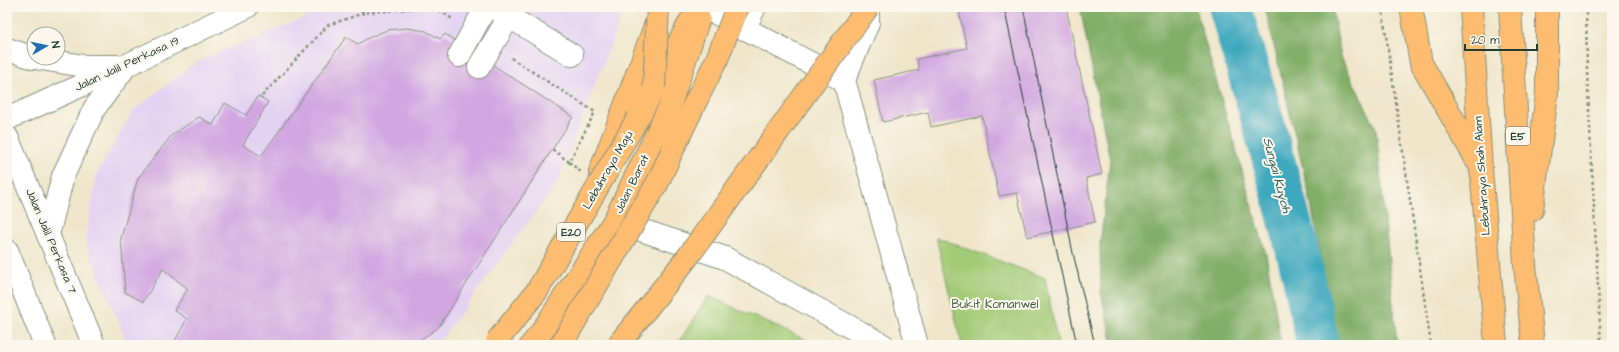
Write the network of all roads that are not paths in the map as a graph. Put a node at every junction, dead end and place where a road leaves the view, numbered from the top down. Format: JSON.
{"nodes":[{"id":1,"x":247,"y":7,"type":"edge"},
{"id":2,"x":486,"y":7,"type":"edge"},
{"id":3,"x":658,"y":7,"type":"edge"},
{"id":4,"x":662,"y":7,"type":"edge"},
{"id":5,"x":698,"y":7,"type":"edge"},
{"id":6,"x":703,"y":7,"type":"edge"},
{"id":7,"x":737,"y":7,"type":"edge"},
{"id":8,"x":755,"y":7,"type":"edge"},
{"id":9,"x":868,"y":7,"type":"edge"},
{"id":10,"x":1411,"y":7,"type":"edge"},
{"id":11,"x":1471,"y":7,"type":"edge"},
{"id":12,"x":1510,"y":7,"type":"edge"},
{"id":13,"x":1547,"y":7,"type":"edge"},
{"id":14,"x":466,"y":16,"type":"edge"},
{"id":15,"x":507,"y":16,"type":"edge"},
{"id":16,"x":744,"y":29,"type":"junction"},
{"id":17,"x":7,"y":48,"type":"edge"},
{"id":18,"x":26,"y":55,"type":"edge"},
{"id":19,"x":572,"y":55,"type":"dead end"},
{"id":20,"x":66,"y":63,"type":"edge"},
{"id":21,"x":127,"y":65,"type":"junction"},
{"id":22,"x":844,"y":80,"type":"junction"},
{"id":23,"x":654,"y":87,"type":"junction"},
{"id":24,"x":7,"y":118,"type":"edge"},
{"id":25,"x":7,"y":137,"type":"edge"},
{"id":26,"x":1481,"y":168,"type":"junction"},
{"id":27,"x":614,"y":221,"type":"junction"},
{"id":28,"x":48,"y":235,"type":"junction"},
{"id":29,"x":7,"y":250,"type":"edge"},
{"id":30,"x":1525,"y":265,"type":"junction"},
{"id":31,"x":45,"y":345,"type":"edge"},
{"id":32,"x":94,"y":345,"type":"edge"},
{"id":33,"x":492,"y":345,"type":"edge"},
{"id":34,"x":531,"y":345,"type":"edge"},
{"id":35,"x":561,"y":345,"type":"edge"},
{"id":36,"x":618,"y":345,"type":"edge"},
{"id":37,"x":883,"y":345,"type":"edge"},
{"id":38,"x":918,"y":345,"type":"edge"},
{"id":39,"x":1496,"y":345,"type":"edge"},
{"id":40,"x":1533,"y":345,"type":"edge"}],
"edges":[{"from":1,"to":21,"type":"street","name":"Jalan Jalil Perkasa 19"},
{"from":2,"to":14,"type":"street"},
{"from":3,"to":23,"type":"main road","bridge":true},
{"from":4,"to":33,"type":"main road"},
{"from":5,"to":23,"type":"main road","name":"Lebuhraya Maju","number":"E20"},
{"from":6,"to":16,"type":"street"},
{"from":6,"to":27,"type":"main road","name":"Jalan Barat"},
{"from":7,"to":35,"type":"main road","bridge":true},
{"from":8,"to":16,"type":"street"},
{"from":9,"to":22,"type":"street"},
{"from":9,"to":36,"type":"main road","bridge":true},
{"from":10,"to":26,"type":"main road"},
{"from":11,"to":26,"type":"main road","name":"Lebuhraya Shah Alam"},
{"from":12,"to":30,"type":"main road","number":"E5"},
{"from":13,"to":30,"type":"main road"},
{"from":15,"to":15,"type":"street"},
{"from":15,"to":19,"type":"street"},
{"from":16,"to":22,"type":"street"},
{"from":17,"to":18,"type":"street"},
{"from":20,"to":21,"type":"street"},
{"from":21,"to":24,"type":"street","name":"Jalan Jalil Perkasa 19"},
{"from":21,"to":28,"type":"street"},
{"from":22,"to":38,"type":"street"},
{"from":23,"to":33,"type":"main road","name":"Lebuhraya Maju","number":"E20","bridge":true},
{"from":25,"to":28,"type":"street","name":"Jalan Jalil Perkasa 7"},
{"from":26,"to":39,"type":"main road","name":"Lebuhraya Shah Alam"},
{"from":27,"to":34,"type":"main road","name":"Jalan Barat"},
{"from":27,"to":37,"type":"street"},
{"from":28,"to":32,"type":"street","name":"Jalan Jalil Perkasa 7"},
{"from":29,"to":31,"type":"street"},
{"from":30,"to":40,"type":"main road","number":"E5"}]}
